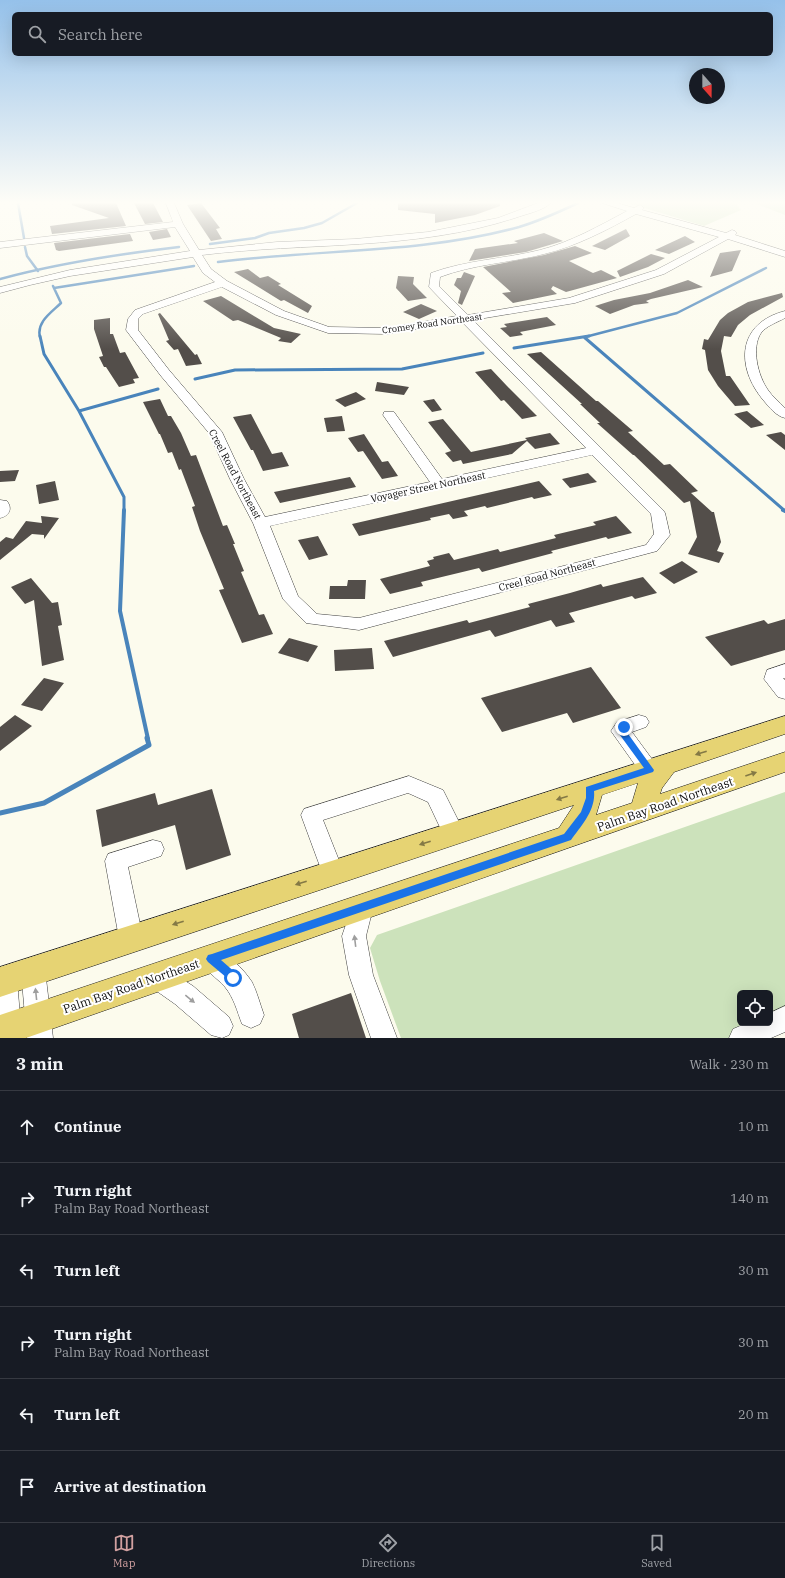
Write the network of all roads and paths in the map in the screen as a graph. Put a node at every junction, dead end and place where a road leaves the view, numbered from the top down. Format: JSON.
{"nodes":[{"id":1,"x":219,"y":251,"type":"edge"},
{"id":2,"x":544,"y":251,"type":"edge"},
{"id":3,"x":699,"y":251,"type":"edge"},
{"id":4,"x":196,"y":254,"type":"junction"},
{"id":5,"x":223,"y":283,"type":"junction"},
{"id":6,"x":0,"y":290,"type":"edge"},
{"id":7,"x":785,"y":314,"type":"edge"},
{"id":8,"x":466,"y":319,"type":"junction"},
{"id":9,"x":785,"y":414,"type":"edge"},
{"id":10,"x":389,"y":415,"type":"dead end"},
{"id":11,"x":595,"y":450,"type":"junction"},
{"id":12,"x":439,"y":485,"type":"junction"},
{"id":13,"x":0,"y":504,"type":"edge"},
{"id":14,"x":0,"y":514,"type":"edge"},
{"id":15,"x":261,"y":523,"type":"junction"},
{"id":16,"x":785,"y":672,"type":"edge"},
{"id":17,"x":785,"y":692,"type":"edge"},
{"id":18,"x":639,"y":722,"type":"dead end"},
{"id":19,"x":785,"y":725,"type":"edge"},
{"id":20,"x":785,"y":762,"type":"edge"},
{"id":21,"x":657,"y":767,"type":"junction"},
{"id":22,"x":589,"y":789,"type":"junction"},
{"id":23,"x":644,"y":811,"type":"junction"},
{"id":24,"x":454,"y":834,"type":"junction"},
{"id":25,"x":568,"y":837,"type":"junction"},
{"id":26,"x":153,"y":849,"type":"dead end"},
{"id":27,"x":333,"y":873,"type":"junction"},
{"id":28,"x":362,"y":908,"type":"junction"},
{"id":29,"x":131,"y":938,"type":"junction"},
{"id":30,"x":212,"y":959,"type":"junction"},
{"id":31,"x":33,"y":970,"type":"junction"},
{"id":32,"x":157,"y":978,"type":"junction"},
{"id":33,"x":3,"y":981,"type":"edge"},
{"id":34,"x":251,"y":1015,"type":"dead end"},
{"id":35,"x":785,"y":1020,"type":"edge"},
{"id":36,"x":220,"y":1026,"type":"dead end"},
{"id":37,"x":39,"y":1028,"type":"edge"},
{"id":38,"x":6,"y":1032,"type":"edge"},
{"id":39,"x":384,"y":1038,"type":"edge"},
{"id":40,"x":742,"y":1038,"type":"edge"}],
"edges":[{"from":1,"to":4,"type":"street"},
{"from":2,"to":8,"type":"street","name":"Creel Road Northeast"},
{"from":3,"to":8,"type":"street","name":"Cromey Road Northeast"},
{"from":4,"to":5,"type":"street","name":"Cromey Road Northeast"},
{"from":4,"to":6,"type":"street"},
{"from":5,"to":8,"type":"street","name":"Cromey Road Northeast"},
{"from":5,"to":15,"type":"street","name":"Creel Road Northeast"},
{"from":7,"to":9,"type":"street"},
{"from":8,"to":11,"type":"street","name":"Creel Road Northeast"},
{"from":10,"to":12,"type":"street"},
{"from":11,"to":12,"type":"street","name":"Voyager Street Northeast"},
{"from":11,"to":15,"type":"street","name":"Creel Road Northeast"},
{"from":12,"to":15,"type":"street","name":"Voyager Street Northeast"},
{"from":13,"to":14,"type":"street"},
{"from":16,"to":17,"type":"street"},
{"from":18,"to":21,"type":"street"},
{"from":19,"to":21,"type":"main road","one_way":true},
{"from":23,"to":20,"type":"main road","name":"Palm Bay Road Northeast","one_way":true},
{"from":21,"to":22,"type":"main road"},
{"from":21,"to":23,"type":"main road"},
{"from":22,"to":24,"type":"main road","one_way":true},
{"from":22,"to":25,"type":"main road"},
{"from":23,"to":25,"type":"main road","name":"Palm Bay Road Northeast"},
{"from":24,"to":27,"type":"main road","one_way":true},
{"from":24,"to":27,"type":"street"},
{"from":25,"to":28,"type":"main road","name":"Palm Bay Road Northeast"},
{"from":26,"to":29,"type":"street"},
{"from":27,"to":29,"type":"main road","one_way":true},
{"from":28,"to":30,"type":"main road","name":"Palm Bay Road Northeast"},
{"from":39,"to":28,"type":"street","one_way":true},
{"from":29,"to":31,"type":"main road"},
{"from":30,"to":32,"type":"main road","name":"Palm Bay Road Northeast"},
{"from":30,"to":34,"type":"street"},
{"from":31,"to":33,"type":"main road"},
{"from":37,"to":31,"type":"street","one_way":true},
{"from":32,"to":36,"type":"street","one_way":true},
{"from":32,"to":37,"type":"main road","name":"Palm Bay Road Northeast"},
{"from":33,"to":38,"type":"street"},
{"from":35,"to":40,"type":"street"},
{"from":37,"to":38,"type":"main road","name":"Palm Bay Road Northeast"}]}
